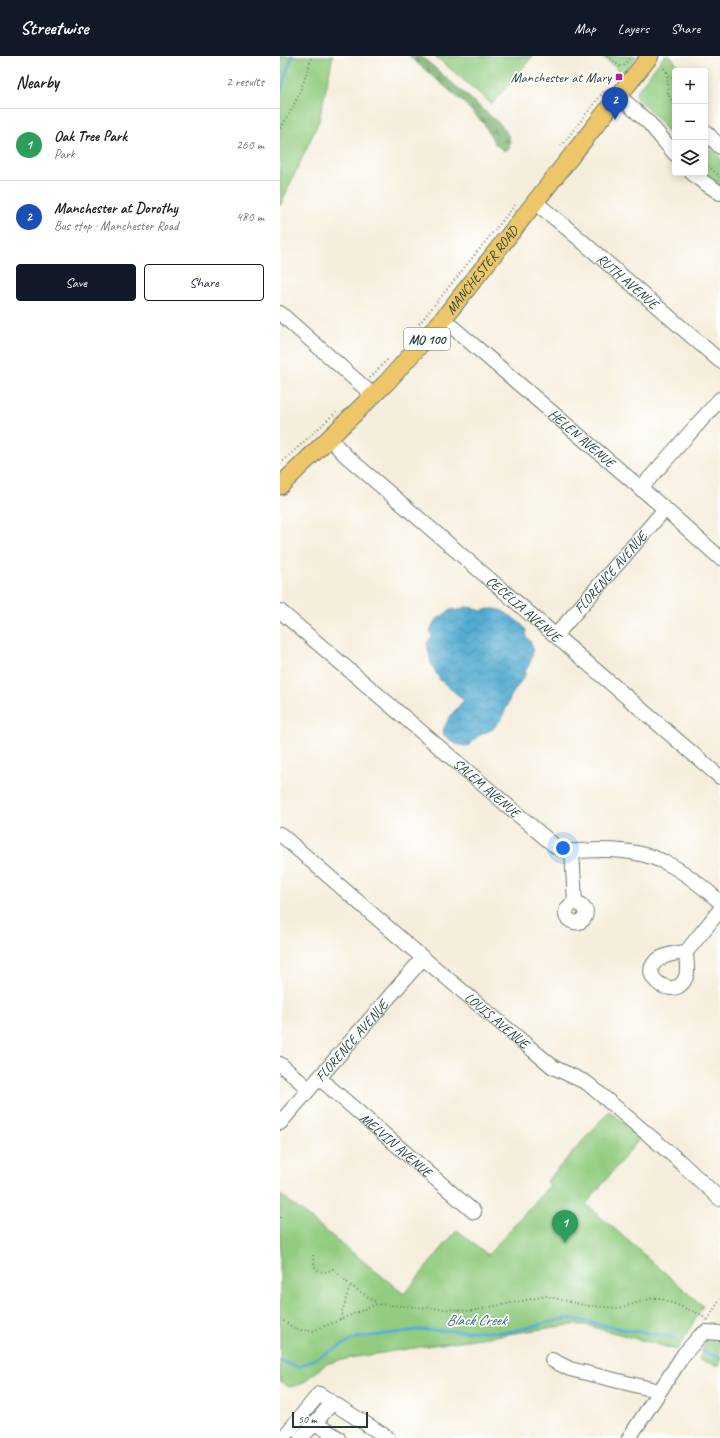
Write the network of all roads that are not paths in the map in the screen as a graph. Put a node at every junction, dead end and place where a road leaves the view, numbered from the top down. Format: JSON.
{"nodes":[{"id":1,"x":650,"y":56,"type":"edge"},
{"id":2,"x":619,"y":96,"type":"junction"},
{"id":3,"x":708,"y":134,"type":"edge"},
{"id":4,"x":720,"y":147,"type":"edge"},
{"id":5,"x":672,"y":150,"type":"edge"},
{"id":6,"x":696,"y":176,"type":"edge"},
{"id":7,"x":720,"y":193,"type":"edge"},
{"id":8,"x":535,"y":202,"type":"junction"},
{"id":9,"x":280,"y":313,"type":"edge"},
{"id":10,"x":443,"y":319,"type":"junction"},
{"id":11,"x":720,"y":361,"type":"edge"},
{"id":12,"x":368,"y":391,"type":"junction"},
{"id":13,"x":720,"y":399,"type":"edge"},
{"id":14,"x":329,"y":438,"type":"junction"},
{"id":15,"x":280,"y":486,"type":"edge"},
{"id":16,"x":640,"y":489,"type":"junction"},
{"id":17,"x":665,"y":509,"type":"junction"},
{"id":18,"x":720,"y":558,"type":"edge"},
{"id":19,"x":280,"y":611,"type":"edge"},
{"id":20,"x":556,"y":635,"type":"junction"},
{"id":21,"x":720,"y":777,"type":"edge"},
{"id":22,"x":280,"y":834,"type":"edge"},
{"id":23,"x":572,"y":851,"type":"junction"},
{"id":24,"x":575,"y":902,"type":"dead end"},
{"id":25,"x":720,"y":902,"type":"edge"},
{"id":26,"x":720,"y":910,"type":"edge"},
{"id":27,"x":686,"y":952,"type":"dead end"},
{"id":28,"x":423,"y":958,"type":"junction"},
{"id":29,"x":280,"y":1064,"type":"edge"},
{"id":30,"x":319,"y":1078,"type":"junction"},
{"id":31,"x":309,"y":1089,"type":"junction"},
{"id":32,"x":280,"y":1123,"type":"edge"},
{"id":33,"x":720,"y":1199,"type":"edge"},
{"id":34,"x":474,"y":1212,"type":"dead end"},
{"id":35,"x":713,"y":1327,"type":"edge"},
{"id":36,"x":552,"y":1360,"type":"dead end"},
{"id":37,"x":659,"y":1391,"type":"junction"},
{"id":38,"x":332,"y":1402,"type":"junction"},
{"id":39,"x":315,"y":1423,"type":"junction"},
{"id":40,"x":283,"y":1438,"type":"edge"},
{"id":41,"x":301,"y":1438,"type":"edge"},
{"id":42,"x":338,"y":1438,"type":"edge"},
{"id":43,"x":387,"y":1438,"type":"edge"},
{"id":44,"x":629,"y":1438,"type":"edge"}],
"edges":[{"from":1,"to":2,"type":"main road","name":"MANCHESTER ROAD","number":"MO 100"},
{"from":2,"to":5,"type":"street"},
{"from":2,"to":8,"type":"main road","name":"MANCHESTER ROAD","number":"MO 100"},
{"from":3,"to":4,"type":"street"},
{"from":6,"to":7,"type":"street"},
{"from":8,"to":10,"type":"main road","name":"MANCHESTER ROAD","number":"MO 100"},
{"from":8,"to":11,"type":"street","name":"RUTH AVENUE"},
{"from":9,"to":12,"type":"street"},
{"from":10,"to":12,"type":"main road","name":"MANCHESTER ROAD","number":"MO 100"},
{"from":10,"to":16,"type":"street","name":"HELEN AVENUE"},
{"from":12,"to":14,"type":"main road","name":"MANCHESTER ROAD","number":"MO 100"},
{"from":13,"to":16,"type":"street"},
{"from":14,"to":15,"type":"main road","name":"MANCHESTER ROAD","number":"MO 100"},
{"from":14,"to":20,"type":"street","name":"CECELIA AVENUE"},
{"from":16,"to":17,"type":"street","name":"HELEN AVENUE"},
{"from":17,"to":18,"type":"street","name":"HELEN AVENUE"},
{"from":17,"to":20,"type":"street","name":"FLORENCE AVENUE"},
{"from":19,"to":23,"type":"street","name":"SALEM AVENUE"},
{"from":20,"to":21,"type":"street","name":"CECELIA AVENUE"},
{"from":22,"to":28,"type":"street","name":"LOUIS AVENUE"},
{"from":23,"to":24,"type":"street"},
{"from":23,"to":25,"type":"street","name":"SALEM AVENUE"},
{"from":26,"to":27,"type":"street"},
{"from":28,"to":30,"type":"street","name":"FLORENCE AVENUE"},
{"from":28,"to":33,"type":"street","name":"LOUIS AVENUE"},
{"from":29,"to":31,"type":"street"},
{"from":30,"to":31,"type":"street","name":"FLORENCE AVENUE"},
{"from":30,"to":34,"type":"street","name":"MELVIN AVENUE"},
{"from":31,"to":32,"type":"street","name":"FLORENCE AVENUE"},
{"from":35,"to":37,"type":"street"},
{"from":36,"to":37,"type":"street"},
{"from":37,"to":44,"type":"street"},
{"from":38,"to":39,"type":"street"},
{"from":38,"to":40,"type":"street"},
{"from":38,"to":43,"type":"street"},
{"from":39,"to":41,"type":"street"},
{"from":39,"to":42,"type":"street"}]}
